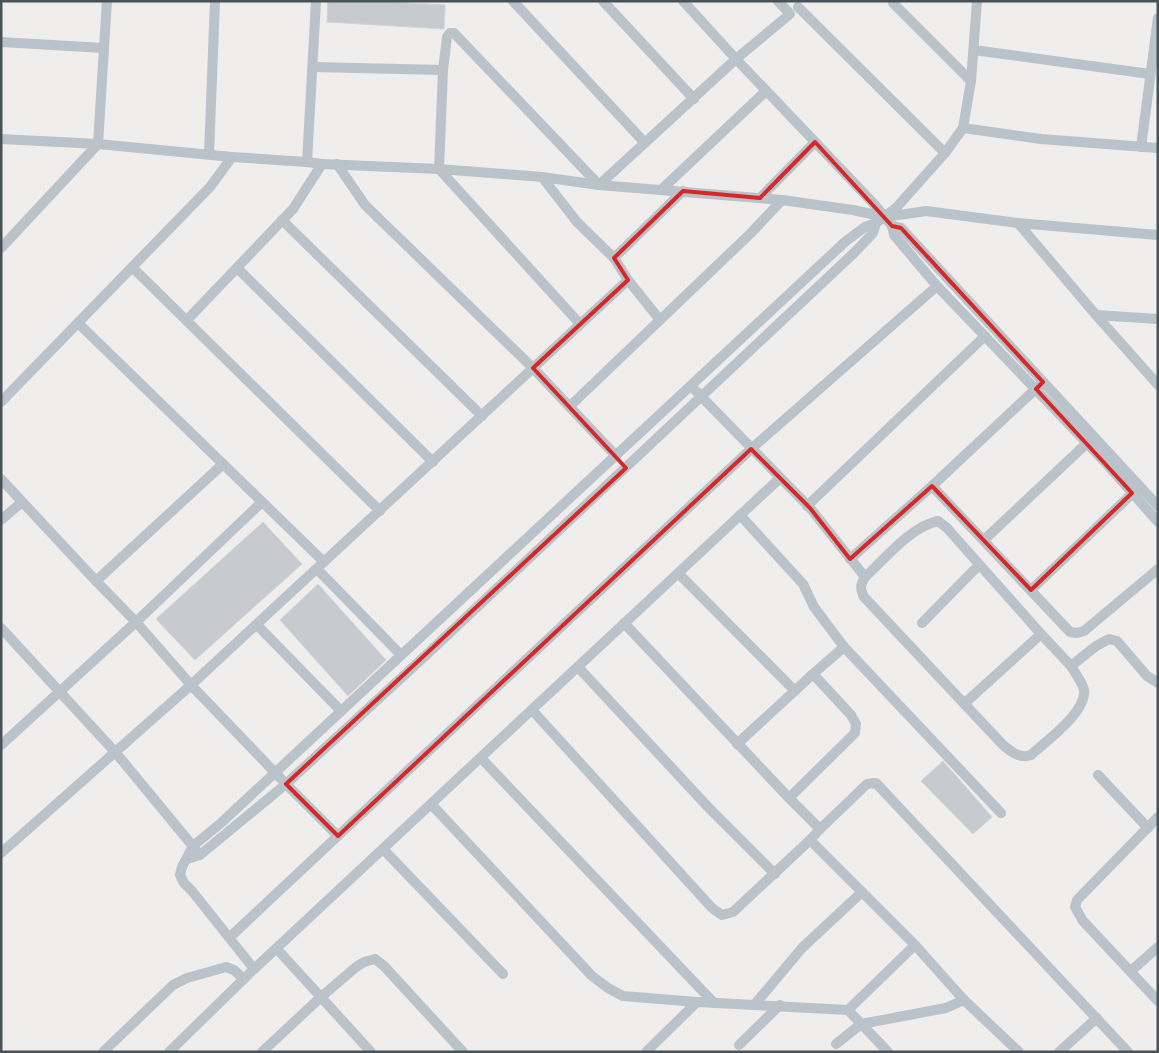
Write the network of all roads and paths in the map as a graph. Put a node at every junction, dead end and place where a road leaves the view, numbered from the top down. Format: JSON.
{"nodes":[{"id":1,"x":107,"y":1,"type":"edge"},
{"id":2,"x":216,"y":1,"type":"edge"},
{"id":3,"x":316,"y":1,"type":"edge"},
{"id":4,"x":513,"y":1,"type":"edge"},
{"id":5,"x":603,"y":1,"type":"edge"},
{"id":6,"x":683,"y":1,"type":"edge"},
{"id":7,"x":778,"y":1,"type":"edge"},
{"id":8,"x":977,"y":1,"type":"edge"},
{"id":9,"x":893,"y":2,"type":"dead end"},
{"id":10,"x":797,"y":8,"type":"edge"},
{"id":11,"x":1158,"y":18,"type":"edge"},
{"id":12,"x":1,"y":42,"type":"edge"},
{"id":13,"x":104,"y":48,"type":"junction"},
{"id":14,"x":974,"y":50,"type":"junction"},
{"id":15,"x":736,"y":60,"type":"junction"},
{"id":16,"x":313,"y":66,"type":"junction"},
{"id":17,"x":442,"y":70,"type":"junction"},
{"id":18,"x":1150,"y":74,"type":"junction"},
{"id":19,"x":971,"y":81,"type":"junction"},
{"id":20,"x":766,"y":91,"type":"junction"},
{"id":21,"x":694,"y":99,"type":"junction"},
{"id":22,"x":963,"y":128,"type":"junction"},
{"id":23,"x":1,"y":139,"type":"edge"},
{"id":24,"x":815,"y":142,"type":"junction"},
{"id":25,"x":645,"y":143,"type":"junction"},
{"id":26,"x":98,"y":144,"type":"junction"},
{"id":27,"x":1141,"y":147,"type":"junction"},
{"id":28,"x":1158,"y":148,"type":"edge"},
{"id":29,"x":945,"y":153,"type":"junction"},
{"id":30,"x":209,"y":154,"type":"junction"},
{"id":31,"x":232,"y":157,"type":"junction"},
{"id":32,"x":307,"y":162,"type":"junction"},
{"id":33,"x":322,"y":164,"type":"junction"},
{"id":34,"x":338,"y":164,"type":"junction"},
{"id":35,"x":439,"y":169,"type":"junction"},
{"id":36,"x":542,"y":177,"type":"junction"},
{"id":37,"x":599,"y":185,"type":"junction"},
{"id":38,"x":661,"y":190,"type":"junction"},
{"id":39,"x":683,"y":191,"type":"junction"},
{"id":40,"x":760,"y":198,"type":"junction"},
{"id":41,"x":782,"y":200,"type":"junction"},
{"id":42,"x":282,"y":220,"type":"junction"},
{"id":43,"x":881,"y":220,"type":"junction"},
{"id":44,"x":1018,"y":223,"type":"junction"},
{"id":45,"x":892,"y":226,"type":"junction"},
{"id":46,"x":1158,"y":235,"type":"edge"},
{"id":47,"x":1,"y":248,"type":"edge"},
{"id":48,"x":614,"y":258,"type":"junction"},
{"id":49,"x":132,"y":266,"type":"junction"},
{"id":50,"x":237,"y":268,"type":"junction"},
{"id":51,"x":628,"y":280,"type":"junction"},
{"id":52,"x":937,"y":286,"type":"junction"},
{"id":53,"x":1096,"y":315,"type":"junction"},
{"id":54,"x":1158,"y":319,"type":"edge"},
{"id":55,"x":187,"y":320,"type":"junction"},
{"id":56,"x":660,"y":320,"type":"junction"},
{"id":57,"x":78,"y":323,"type":"junction"},
{"id":58,"x":580,"y":324,"type":"junction"},
{"id":59,"x":985,"y":336,"type":"junction"},
{"id":60,"x":534,"y":368,"type":"junction"},
{"id":61,"x":1158,"y":385,"type":"edge"},
{"id":62,"x":691,"y":386,"type":"junction"},
{"id":63,"x":1040,"y":386,"type":"junction"},
{"id":64,"x":702,"y":397,"type":"junction"},
{"id":65,"x":1,"y":402,"type":"edge"},
{"id":66,"x":570,"y":406,"type":"junction"},
{"id":67,"x":482,"y":416,"type":"junction"},
{"id":68,"x":1087,"y":443,"type":"junction"},
{"id":69,"x":751,"y":449,"type":"junction"},
{"id":70,"x":616,"y":456,"type":"junction"},
{"id":71,"x":433,"y":462,"type":"junction"},
{"id":72,"x":223,"y":464,"type":"junction"},
{"id":73,"x":780,"y":478,"type":"junction"},
{"id":74,"x":1,"y":480,"type":"edge"},
{"id":75,"x":932,"y":486,"type":"junction"},
{"id":76,"x":1136,"y":490,"type":"junction"},
{"id":77,"x":22,"y":502,"type":"junction"},
{"id":78,"x":262,"y":502,"type":"junction"},
{"id":79,"x":807,"y":506,"type":"junction"},
{"id":80,"x":1158,"y":506,"type":"edge"},
{"id":81,"x":380,"y":511,"type":"junction"},
{"id":82,"x":740,"y":515,"type":"junction"},
{"id":83,"x":1,"y":520,"type":"edge"},
{"id":84,"x":1158,"y":522,"type":"edge"},
{"id":85,"x":984,"y":540,"type":"junction"},
{"id":86,"x":850,"y":559,"type":"junction"},
{"id":87,"x":979,"y":565,"type":"junction"},
{"id":88,"x":320,"y":566,"type":"junction"},
{"id":89,"x":1158,"y":569,"type":"edge"},
{"id":90,"x":678,"y":573,"type":"junction"},
{"id":91,"x":865,"y":577,"type":"junction"},
{"id":92,"x":96,"y":582,"type":"junction"},
{"id":93,"x":1031,"y":590,"type":"junction"},
{"id":94,"x":136,"y":622,"type":"junction"},
{"id":95,"x":624,"y":623,"type":"junction"},
{"id":96,"x":922,"y":623,"type":"dead end"},
{"id":97,"x":257,"y":624,"type":"junction"},
{"id":98,"x":2,"y":630,"type":"edge"},
{"id":99,"x":1041,"y":634,"type":"junction"},
{"id":100,"x":844,"y":646,"type":"junction"},
{"id":101,"x":401,"y":655,"type":"junction"},
{"id":102,"x":1071,"y":666,"type":"junction"},
{"id":103,"x":578,"y":667,"type":"junction"},
{"id":104,"x":813,"y":674,"type":"junction"},
{"id":105,"x":1158,"y":683,"type":"edge"},
{"id":106,"x":191,"y":685,"type":"junction"},
{"id":107,"x":795,"y":691,"type":"junction"},
{"id":108,"x":60,"y":692,"type":"junction"},
{"id":109,"x":965,"y":703,"type":"junction"},
{"id":110,"x":532,"y":710,"type":"junction"},
{"id":111,"x":341,"y":711,"type":"junction"},
{"id":112,"x":738,"y":744,"type":"junction"},
{"id":113,"x":1,"y":745,"type":"edge"},
{"id":114,"x":116,"y":753,"type":"junction"},
{"id":115,"x":481,"y":758,"type":"junction"},
{"id":116,"x":275,"y":773,"type":"junction"},
{"id":117,"x":1098,"y":775,"type":"dead end"},
{"id":118,"x":286,"y":784,"type":"junction"},
{"id":119,"x":788,"y":798,"type":"junction"},
{"id":120,"x":431,"y":804,"type":"junction"},
{"id":121,"x":1001,"y":813,"type":"dead end"},
{"id":122,"x":1158,"y":817,"type":"edge"},
{"id":123,"x":1148,"y":828,"type":"junction"},
{"id":124,"x":820,"y":829,"type":"junction"},
{"id":125,"x":338,"y":836,"type":"junction"},
{"id":126,"x":810,"y":840,"type":"junction"},
{"id":127,"x":193,"y":846,"type":"junction"},
{"id":128,"x":383,"y":849,"type":"junction"},
{"id":129,"x":1,"y":853,"type":"edge"},
{"id":130,"x":200,"y":855,"type":"junction"},
{"id":131,"x":187,"y":859,"type":"junction"},
{"id":132,"x":775,"y":874,"type":"junction"},
{"id":133,"x":862,"y":892,"type":"junction"},
{"id":134,"x":230,"y":938,"type":"junction"},
{"id":135,"x":915,"y":945,"type":"junction"},
{"id":136,"x":1158,"y":947,"type":"edge"},
{"id":137,"x":277,"y":948,"type":"junction"},
{"id":138,"x":254,"y":969,"type":"junction"},
{"id":139,"x":1131,"y":971,"type":"junction"},
{"id":140,"x":503,"y":974,"type":"dead end"},
{"id":141,"x":244,"y":979,"type":"junction"},
{"id":142,"x":321,"y":997,"type":"junction"},
{"id":143,"x":964,"y":1000,"type":"junction"},
{"id":144,"x":1158,"y":1000,"type":"edge"},
{"id":145,"x":697,"y":1002,"type":"junction"},
{"id":146,"x":714,"y":1003,"type":"junction"},
{"id":147,"x":755,"y":1004,"type":"junction"},
{"id":148,"x":780,"y":1006,"type":"junction"},
{"id":149,"x":848,"y":1010,"type":"junction"},
{"id":150,"x":1097,"y":1018,"type":"junction"},
{"id":151,"x":861,"y":1024,"type":"junction"},
{"id":152,"x":739,"y":1044,"type":"dead end"},
{"id":153,"x":836,"y":1044,"type":"dead end"},
{"id":154,"x":366,"y":1050,"type":"edge"},
{"id":155,"x":103,"y":1052,"type":"edge"},
{"id":156,"x":169,"y":1052,"type":"edge"},
{"id":157,"x":262,"y":1052,"type":"edge"},
{"id":158,"x":463,"y":1052,"type":"edge"},
{"id":159,"x":646,"y":1052,"type":"edge"},
{"id":160,"x":888,"y":1052,"type":"edge"},
{"id":161,"x":1019,"y":1052,"type":"edge"},
{"id":162,"x":1060,"y":1052,"type":"edge"},
{"id":163,"x":1128,"y":1052,"type":"edge"}],
"edges":[{"from":1,"to":13,"type":"street"},
{"from":2,"to":30,"type":"street"},
{"from":3,"to":16,"type":"street"},
{"from":4,"to":25,"type":"street"},
{"from":5,"to":21,"type":"street"},
{"from":6,"to":15,"type":"street"},
{"from":7,"to":10,"type":"street"},
{"from":8,"to":14,"type":"street"},
{"from":9,"to":19,"type":"street"},
{"from":10,"to":15,"type":"street"},
{"from":10,"to":29,"type":"street"},
{"from":11,"to":18,"type":"street"},
{"from":12,"to":13,"type":"street"},
{"from":13,"to":26,"type":"street"},
{"from":14,"to":18,"type":"street"},
{"from":14,"to":19,"type":"street"},
{"from":15,"to":20,"type":"street"},
{"from":15,"to":21,"type":"street"},
{"from":16,"to":17,"type":"street"},
{"from":16,"to":32,"type":"street"},
{"from":17,"to":35,"type":"street"},
{"from":17,"to":37,"type":"street"},
{"from":18,"to":27,"type":"street"},
{"from":19,"to":22,"type":"street"},
{"from":20,"to":24,"type":"street"},
{"from":20,"to":38,"type":"street"},
{"from":21,"to":25,"type":"street"},
{"from":22,"to":27,"type":"street"},
{"from":22,"to":29,"type":"street"},
{"from":23,"to":26,"type":"street"},
{"from":24,"to":40,"type":"street"},
{"from":24,"to":43,"type":"street"},
{"from":25,"to":37,"type":"street"},
{"from":26,"to":30,"type":"street"},
{"from":26,"to":47,"type":"street"},
{"from":27,"to":28,"type":"street"},
{"from":29,"to":43,"type":"street"},
{"from":30,"to":31,"type":"street"},
{"from":31,"to":32,"type":"street"},
{"from":31,"to":49,"type":"street"},
{"from":32,"to":33,"type":"street"},
{"from":33,"to":34,"type":"street"},
{"from":33,"to":42,"type":"street"},
{"from":34,"to":35,"type":"street"},
{"from":34,"to":60,"type":"street"},
{"from":35,"to":36,"type":"street"},
{"from":35,"to":58,"type":"street"},
{"from":36,"to":37,"type":"street"},
{"from":36,"to":48,"type":"street"},
{"from":37,"to":38,"type":"street"},
{"from":38,"to":39,"type":"street"},
{"from":39,"to":40,"type":"street"},
{"from":39,"to":48,"type":"street"},
{"from":40,"to":41,"type":"street"},
{"from":41,"to":43,"type":"street"},
{"from":41,"to":56,"type":"street"},
{"from":42,"to":50,"type":"street"},
{"from":42,"to":67,"type":"street"},
{"from":43,"to":44,"type":"street"},
{"from":43,"to":45,"type":"street"},
{"from":43,"to":62,"type":"street"},
{"from":43,"to":64,"type":"street"},
{"from":44,"to":46,"type":"street"},
{"from":44,"to":53,"type":"street"},
{"from":45,"to":52,"type":"street"},
{"from":45,"to":63,"type":"street"},
{"from":48,"to":51,"type":"street"},
{"from":49,"to":55,"type":"street"},
{"from":49,"to":57,"type":"street"},
{"from":50,"to":55,"type":"street"},
{"from":50,"to":71,"type":"street"},
{"from":51,"to":56,"type":"street"},
{"from":51,"to":58,"type":"street"},
{"from":52,"to":59,"type":"street"},
{"from":52,"to":69,"type":"street"},
{"from":53,"to":54,"type":"street"},
{"from":53,"to":61,"type":"street"},
{"from":55,"to":81,"type":"street"},
{"from":56,"to":66,"type":"street"},
{"from":57,"to":65,"type":"street"},
{"from":57,"to":72,"type":"street"},
{"from":58,"to":60,"type":"street"},
{"from":59,"to":63,"type":"street"},
{"from":59,"to":79,"type":"street"},
{"from":60,"to":66,"type":"street"},
{"from":60,"to":67,"type":"street"},
{"from":62,"to":64,"type":"street"},
{"from":62,"to":70,"type":"street"},
{"from":63,"to":68,"type":"street"},
{"from":63,"to":75,"type":"street"},
{"from":63,"to":76,"type":"street"},
{"from":64,"to":69,"type":"street"},
{"from":64,"to":118,"type":"street"},
{"from":66,"to":70,"type":"street"},
{"from":67,"to":71,"type":"street"},
{"from":68,"to":76,"type":"street"},
{"from":68,"to":85,"type":"street"},
{"from":69,"to":73,"type":"street"},
{"from":69,"to":125,"type":"street"},
{"from":70,"to":101,"type":"street"},
{"from":71,"to":81,"type":"street"},
{"from":72,"to":78,"type":"street"},
{"from":72,"to":92,"type":"street"},
{"from":73,"to":79,"type":"street"},
{"from":73,"to":82,"type":"street"},
{"from":74,"to":77,"type":"street"},
{"from":75,"to":85,"type":"street"},
{"from":75,"to":86,"type":"street"},
{"from":76,"to":80,"type":"street"},
{"from":76,"to":84,"type":"street"},
{"from":76,"to":93,"type":"street"},
{"from":77,"to":83,"type":"street"},
{"from":77,"to":92,"type":"street"},
{"from":78,"to":88,"type":"street"},
{"from":78,"to":94,"type":"street"},
{"from":79,"to":86,"type":"street"},
{"from":81,"to":88,"type":"street"},
{"from":82,"to":90,"type":"street"},
{"from":82,"to":100,"type":"street"},
{"from":85,"to":93,"type":"street"},
{"from":86,"to":91,"type":"street"},
{"from":87,"to":91,"type":"street"},
{"from":87,"to":96,"type":"street"},
{"from":87,"to":99,"type":"street"},
{"from":88,"to":97,"type":"street"},
{"from":88,"to":101,"type":"street"},
{"from":89,"to":93,"type":"street"},
{"from":90,"to":95,"type":"street"},
{"from":90,"to":107,"type":"street"},
{"from":91,"to":109,"type":"street"},
{"from":92,"to":94,"type":"street"},
{"from":94,"to":106,"type":"street"},
{"from":94,"to":108,"type":"street"},
{"from":95,"to":103,"type":"street"},
{"from":95,"to":112,"type":"street"},
{"from":97,"to":106,"type":"street"},
{"from":97,"to":111,"type":"street"},
{"from":98,"to":108,"type":"street"},
{"from":99,"to":102,"type":"street"},
{"from":99,"to":109,"type":"street"},
{"from":100,"to":104,"type":"street"},
{"from":100,"to":121,"type":"street"},
{"from":101,"to":111,"type":"street"},
{"from":102,"to":105,"type":"street"},
{"from":102,"to":109,"type":"street"},
{"from":103,"to":110,"type":"street"},
{"from":103,"to":132,"type":"street"},
{"from":104,"to":107,"type":"street"},
{"from":104,"to":119,"type":"street"},
{"from":106,"to":114,"type":"street"},
{"from":106,"to":116,"type":"street"},
{"from":107,"to":112,"type":"street"},
{"from":108,"to":113,"type":"street"},
{"from":108,"to":114,"type":"street"},
{"from":110,"to":115,"type":"street"},
{"from":110,"to":132,"type":"street"},
{"from":111,"to":116,"type":"street"},
{"from":112,"to":119,"type":"street"},
{"from":114,"to":127,"type":"street"},
{"from":114,"to":129,"type":"street"},
{"from":115,"to":120,"type":"street"},
{"from":115,"to":146,"type":"street"},
{"from":116,"to":118,"type":"street"},
{"from":116,"to":127,"type":"street"},
{"from":117,"to":123,"type":"street"},
{"from":118,"to":125,"type":"street"},
{"from":118,"to":130,"type":"street"},
{"from":119,"to":124,"type":"street"},
{"from":120,"to":128,"type":"street"},
{"from":120,"to":145,"type":"street"},
{"from":122,"to":123,"type":"street"},
{"from":123,"to":139,"type":"street"},
{"from":124,"to":126,"type":"street"},
{"from":124,"to":150,"type":"street"},
{"from":125,"to":134,"type":"street"},
{"from":126,"to":132,"type":"street"},
{"from":126,"to":133,"type":"street"},
{"from":127,"to":130,"type":"street"},
{"from":127,"to":131,"type":"street"},
{"from":128,"to":137,"type":"street"},
{"from":128,"to":140,"type":"street"},
{"from":130,"to":131,"type":"street"},
{"from":131,"to":134,"type":"street"},
{"from":133,"to":135,"type":"street"},
{"from":133,"to":147,"type":"street"},
{"from":134,"to":138,"type":"street"},
{"from":135,"to":143,"type":"street"},
{"from":135,"to":149,"type":"street"},
{"from":136,"to":139,"type":"street"},
{"from":137,"to":138,"type":"street"},
{"from":137,"to":142,"type":"street"},
{"from":138,"to":141,"type":"street"},
{"from":139,"to":144,"type":"street"},
{"from":141,"to":155,"type":"street"},
{"from":141,"to":156,"type":"street"},
{"from":142,"to":154,"type":"street"},
{"from":142,"to":157,"type":"street"},
{"from":142,"to":158,"type":"street"},
{"from":143,"to":151,"type":"street"},
{"from":143,"to":161,"type":"street"},
{"from":145,"to":146,"type":"street"},
{"from":145,"to":159,"type":"street"},
{"from":146,"to":147,"type":"street"},
{"from":147,"to":148,"type":"street"},
{"from":148,"to":149,"type":"street"},
{"from":148,"to":152,"type":"street"},
{"from":149,"to":151,"type":"street"},
{"from":150,"to":162,"type":"street"},
{"from":150,"to":163,"type":"street"},
{"from":151,"to":153,"type":"street"},
{"from":151,"to":160,"type":"street"}]}
